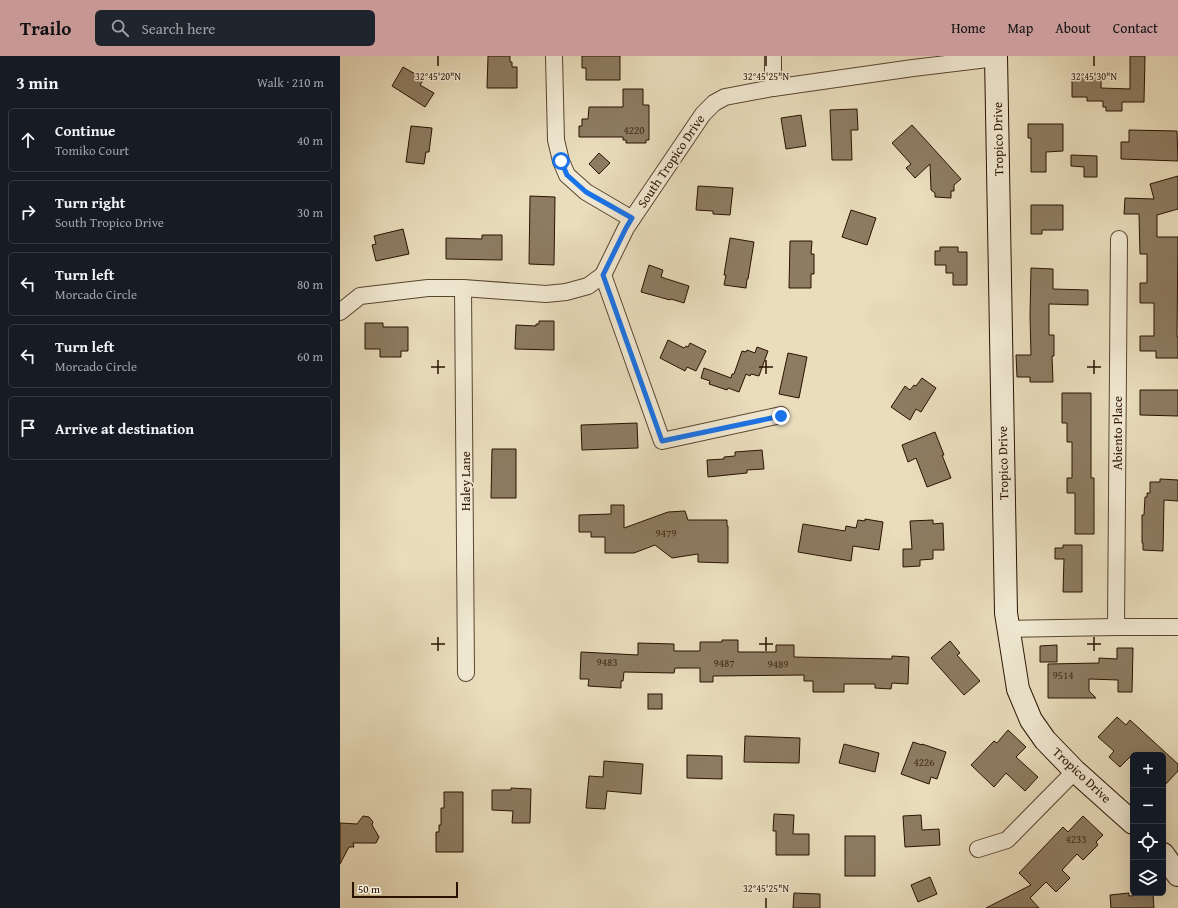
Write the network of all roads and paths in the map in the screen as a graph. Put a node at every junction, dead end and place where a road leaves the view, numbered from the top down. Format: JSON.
{"nodes":[{"id":1,"x":554,"y":56,"type":"edge"},
{"id":2,"x":773,"y":56,"type":"edge"},
{"id":3,"x":996,"y":57,"type":"edge"},
{"id":4,"x":773,"y":88,"type":"junction"},
{"id":5,"x":632,"y":218,"type":"junction"},
{"id":6,"x":1119,"y":239,"type":"dead end"},
{"id":7,"x":603,"y":275,"type":"junction"},
{"id":8,"x":463,"y":288,"type":"junction"},
{"id":9,"x":340,"y":312,"type":"edge"},
{"id":10,"x":781,"y":416,"type":"dead end"},
{"id":11,"x":1116,"y":627,"type":"junction"},
{"id":12,"x":1178,"y":627,"type":"edge"},
{"id":13,"x":1008,"y":629,"type":"junction"},
{"id":14,"x":466,"y":674,"type":"dead end"},
{"id":15,"x":1075,"y":771,"type":"junction"},
{"id":16,"x":1130,"y":820,"type":"edge"},
{"id":17,"x":978,"y":850,"type":"dead end"},
{"id":18,"x":1166,"y":858,"type":"edge"},
{"id":19,"x":1178,"y":875,"type":"edge"}],
"edges":[{"from":1,"to":5,"type":"street"},
{"from":2,"to":4,"type":"street"},
{"from":3,"to":4,"type":"street","name":"South Tropico Drive"},
{"from":3,"to":13,"type":"street","name":"Tropico Drive"},
{"from":4,"to":5,"type":"street","name":"South Tropico Drive"},
{"from":5,"to":7,"type":"street","name":"South Tropico Drive"},
{"from":6,"to":11,"type":"street","name":"Abiento Place"},
{"from":7,"to":8,"type":"street","name":"South Tropico Drive"},
{"from":7,"to":10,"type":"street"},
{"from":8,"to":9,"type":"street","name":"South Tropico Drive"},
{"from":8,"to":14,"type":"street","name":"Haley Lane"},
{"from":11,"to":12,"type":"street"},
{"from":11,"to":13,"type":"street"},
{"from":13,"to":15,"type":"street","name":"Tropico Drive"},
{"from":15,"to":16,"type":"street","name":"Tropico Drive"},
{"from":15,"to":17,"type":"street"},
{"from":18,"to":19,"type":"street"}]}
